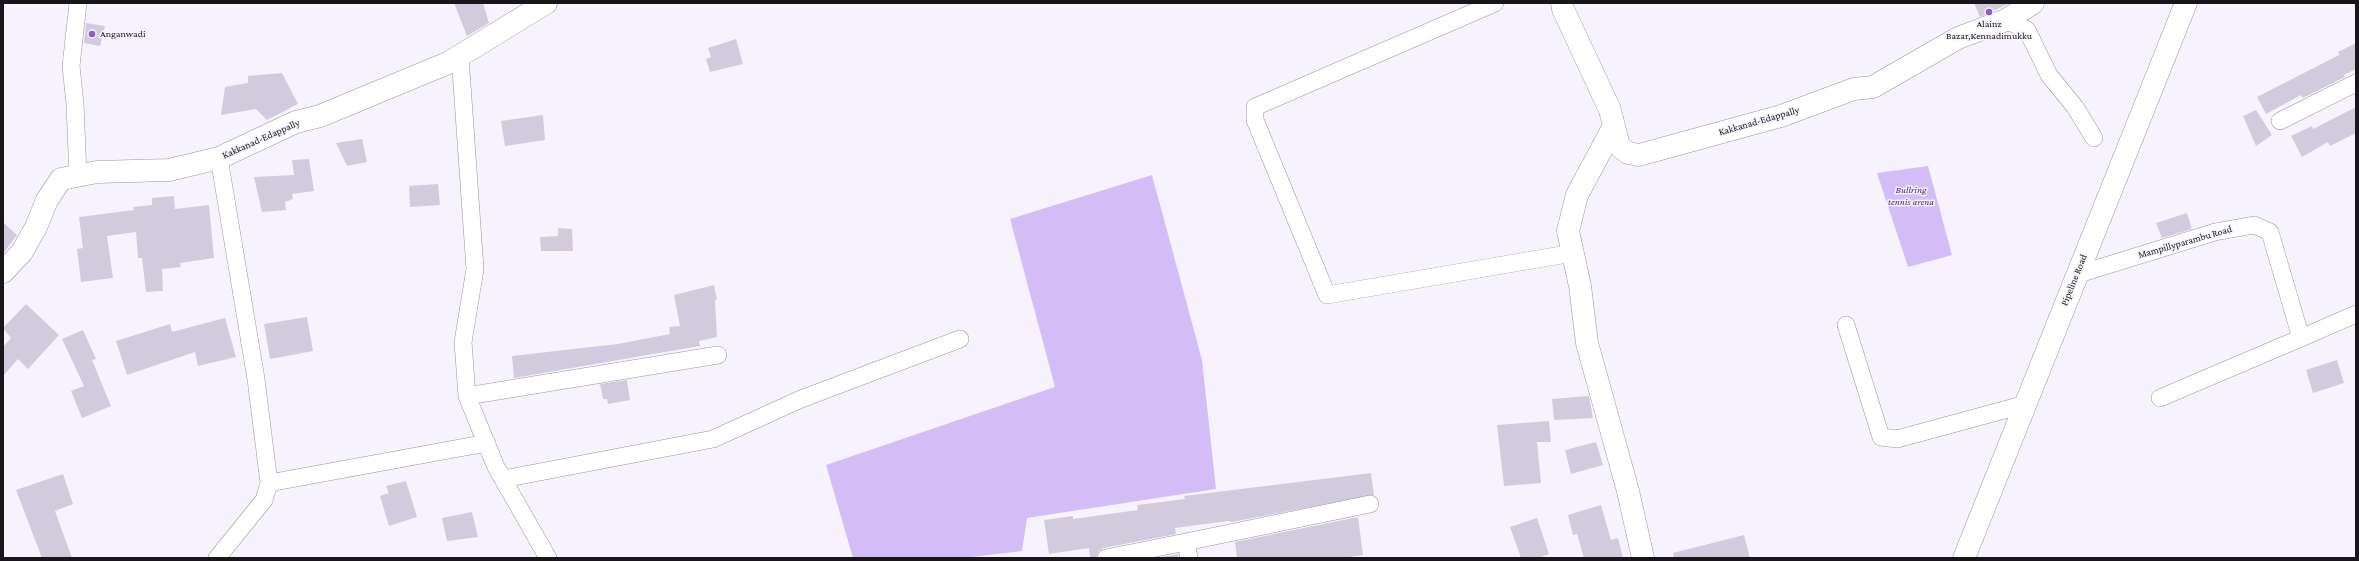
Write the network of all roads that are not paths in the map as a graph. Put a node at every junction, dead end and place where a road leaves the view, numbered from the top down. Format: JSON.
{"nodes":[{"id":1,"x":78,"y":3,"type":"edge"},
{"id":2,"x":546,"y":3,"type":"edge"},
{"id":3,"x":1495,"y":3,"type":"edge"},
{"id":4,"x":1562,"y":3,"type":"edge"},
{"id":5,"x":2033,"y":3,"type":"edge"},
{"id":6,"x":2186,"y":3,"type":"edge"},
{"id":7,"x":2006,"y":20,"type":"junction"},
{"id":8,"x":460,"y":56,"type":"junction"},
{"id":9,"x":2356,"y":83,"type":"edge"},
{"id":10,"x":2280,"y":121,"type":"dead end"},
{"id":11,"x":1614,"y":126,"type":"junction"},
{"id":12,"x":2094,"y":138,"type":"dead end"},
{"id":13,"x":219,"y":158,"type":"junction"},
{"id":14,"x":78,"y":176,"type":"junction"},
{"id":15,"x":1573,"y":253,"type":"junction"},
{"id":16,"x":3,"y":272,"type":"edge"},
{"id":17,"x":2076,"y":275,"type":"junction"},
{"id":18,"x":2356,"y":314,"type":"edge"},
{"id":19,"x":1846,"y":325,"type":"dead end"},
{"id":20,"x":2302,"y":338,"type":"junction"},
{"id":21,"x":960,"y":339,"type":"dead end"},
{"id":22,"x":718,"y":355,"type":"dead end"},
{"id":23,"x":467,"y":396,"type":"junction"},
{"id":24,"x":2160,"y":398,"type":"dead end"},
{"id":25,"x":2026,"y":404,"type":"junction"},
{"id":26,"x":486,"y":443,"type":"junction"},
{"id":27,"x":503,"y":479,"type":"junction"},
{"id":28,"x":269,"y":483,"type":"junction"},
{"id":29,"x":1370,"y":504,"type":"dead end"},
{"id":30,"x":1187,"y":550,"type":"edge"},
{"id":31,"x":217,"y":558,"type":"edge"},
{"id":32,"x":548,"y":558,"type":"edge"},
{"id":33,"x":1106,"y":558,"type":"edge"},
{"id":34,"x":1643,"y":558,"type":"edge"},
{"id":35,"x":1964,"y":558,"type":"edge"}],
"edges":[{"from":1,"to":14,"type":"street"},
{"from":2,"to":8,"type":"street","name":"Kakkanad-Edappally"},
{"from":3,"to":15,"type":"street"},
{"from":4,"to":11,"type":"street","name":"Kakkanad-Edappally"},
{"from":5,"to":7,"type":"street","name":"Kakkanad-Edappally"},
{"from":6,"to":17,"type":"street","name":"Pipeline Road"},
{"from":7,"to":11,"type":"street","name":"Kakkanad-Edappally"},
{"from":7,"to":12,"type":"street"},
{"from":8,"to":13,"type":"street","name":"Kakkanad-Edappally"},
{"from":8,"to":23,"type":"street"},
{"from":9,"to":10,"type":"street"},
{"from":11,"to":15,"type":"street"},
{"from":13,"to":14,"type":"street","name":"Kakkanad-Edappally"},
{"from":13,"to":28,"type":"street"},
{"from":14,"to":16,"type":"street","name":"Kakkanad-Edappally"},
{"from":15,"to":34,"type":"street"},
{"from":17,"to":20,"type":"street","name":"Mampillyparambu Road"},
{"from":17,"to":25,"type":"street","name":"Pipeline Road"},
{"from":18,"to":20,"type":"street"},
{"from":19,"to":25,"type":"street"},
{"from":20,"to":24,"type":"street"},
{"from":21,"to":27,"type":"street"},
{"from":22,"to":23,"type":"street"},
{"from":23,"to":26,"type":"street"},
{"from":25,"to":35,"type":"street","name":"Pipeline Road"},
{"from":26,"to":27,"type":"street"},
{"from":26,"to":28,"type":"street"},
{"from":27,"to":32,"type":"street"},
{"from":28,"to":31,"type":"street"},
{"from":29,"to":30,"type":"street"},
{"from":30,"to":33,"type":"street"}]}
